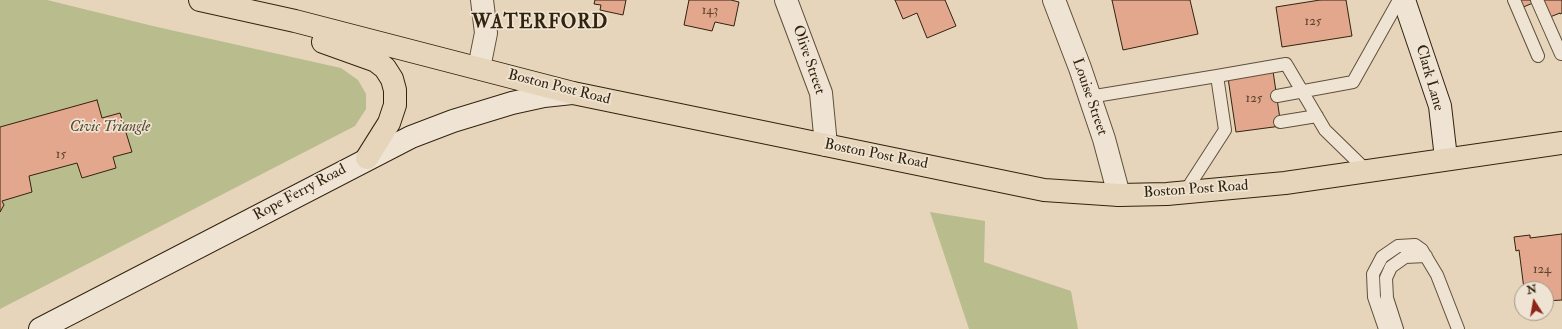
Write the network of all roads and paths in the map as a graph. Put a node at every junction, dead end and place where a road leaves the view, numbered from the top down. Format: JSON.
{"nodes":[{"id":1,"x":200,"y":0,"type":"edge"},
{"id":2,"x":482,"y":0,"type":"edge"},
{"id":3,"x":786,"y":0,"type":"edge"},
{"id":4,"x":1054,"y":0,"type":"edge"},
{"id":5,"x":1399,"y":0,"type":"edge"},
{"id":6,"x":1404,"y":0,"type":"edge"},
{"id":7,"x":1514,"y":0,"type":"edge"},
{"id":8,"x":1537,"y":0,"type":"edge"},
{"id":9,"x":254,"y":6,"type":"edge"},
{"id":10,"x":295,"y":21,"type":"junction"},
{"id":11,"x":1561,"y":54,"type":"dead end"},
{"id":12,"x":1538,"y":56,"type":"dead end"},
{"id":13,"x":479,"y":68,"type":"junction"},
{"id":14,"x":1217,"y":76,"type":"junction"},
{"id":15,"x":1303,"y":92,"type":"junction"},
{"id":16,"x":573,"y":93,"type":"junction"},
{"id":17,"x":1276,"y":96,"type":"dead end"},
{"id":18,"x":1089,"y":97,"type":"junction"},
{"id":19,"x":1317,"y":116,"type":"junction"},
{"id":20,"x":1280,"y":122,"type":"dead end"},
{"id":21,"x":1562,"y":143,"type":"edge"},
{"id":22,"x":826,"y":145,"type":"junction"},
{"id":23,"x":367,"y":158,"type":"junction"},
{"id":24,"x":1446,"y":158,"type":"junction"},
{"id":25,"x":1366,"y":170,"type":"junction"},
{"id":26,"x":1186,"y":192,"type":"junction"},
{"id":27,"x":1119,"y":195,"type":"junction"},
{"id":28,"x":1426,"y":256,"type":"junction"},
{"id":29,"x":40,"y":329,"type":"edge"},
{"id":30,"x":1384,"y":329,"type":"edge"},
{"id":31,"x":1397,"y":329,"type":"edge"},
{"id":32,"x":1458,"y":329,"type":"edge"}],
"edges":[{"from":1,"to":9,"type":"main road","name":"Boston Post Road"},
{"from":2,"to":13,"type":"main road"},
{"from":3,"to":22,"type":"main road","name":"Olive Street"},
{"from":4,"to":18,"type":"main road","name":"Louise Street"},
{"from":5,"to":15,"type":"lane"},
{"from":6,"to":24,"type":"main road","name":"Clark Lane"},
{"from":7,"to":12,"type":"lane"},
{"from":8,"to":11,"type":"lane"},
{"from":9,"to":10,"type":"main road","name":"Boston Post Road"},
{"from":10,"to":13,"type":"main road","name":"Boston Post Road"},
{"from":10,"to":23,"type":"main road"},
{"from":13,"to":16,"type":"main road","name":"Boston Post Road"},
{"from":14,"to":15,"type":"lane"},
{"from":14,"to":18,"type":"lane"},
{"from":14,"to":26,"type":"lane"},
{"from":15,"to":17,"type":"lane"},
{"from":15,"to":19,"type":"lane"},
{"from":16,"to":22,"type":"main road","name":"Boston Post Road"},
{"from":16,"to":23,"type":"main road","name":"Rope Ferry Road"},
{"from":18,"to":27,"type":"main road","name":"Louise Street"},
{"from":19,"to":20,"type":"lane"},
{"from":19,"to":25,"type":"lane"},
{"from":21,"to":24,"type":"main road","name":"Boston Post Road"},
{"from":22,"to":27,"type":"main road","name":"Boston Post Road"},
{"from":23,"to":29,"type":"main road","name":"Rope Ferry Road"},
{"from":24,"to":25,"type":"main road","name":"Boston Post Road"},
{"from":25,"to":26,"type":"main road","name":"Boston Post Road"},
{"from":26,"to":27,"type":"main road","name":"Boston Post Road"},
{"from":28,"to":30,"type":"lane"},
{"from":28,"to":31,"type":"lane"},
{"from":28,"to":32,"type":"lane"}]}
